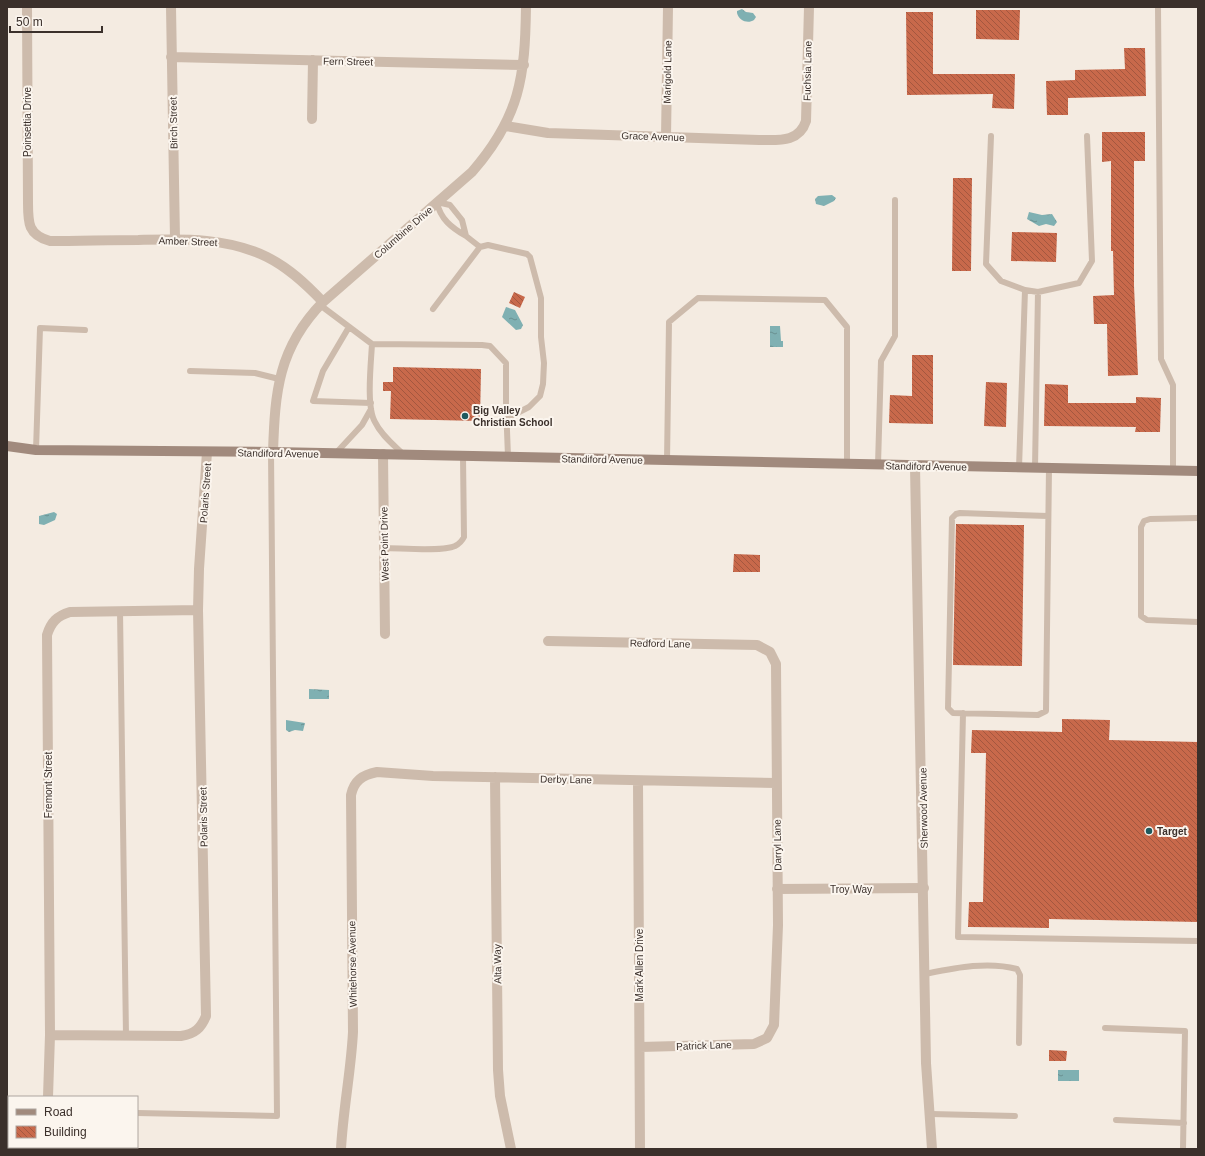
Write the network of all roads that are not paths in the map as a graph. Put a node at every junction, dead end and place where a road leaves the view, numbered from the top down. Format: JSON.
{"nodes":[{"id":1,"x":27,"y":7,"type":"edge"},
{"id":2,"x":171,"y":7,"type":"edge"},
{"id":3,"x":526,"y":7,"type":"edge"},
{"id":4,"x":668,"y":7,"type":"edge"},
{"id":5,"x":809,"y":7,"type":"edge"},
{"id":6,"x":1158,"y":7,"type":"edge"},
{"id":7,"x":172,"y":57,"type":"junction"},
{"id":8,"x":312,"y":60,"type":"junction"},
{"id":9,"x":524,"y":65,"type":"junction"},
{"id":10,"x":312,"y":119,"type":"dead end"},
{"id":11,"x":506,"y":126,"type":"junction"},
{"id":12,"x":799,"y":134,"type":"joint"},
{"id":13,"x":991,"y":136,"type":"dead end"},
{"id":14,"x":1087,"y":136,"type":"dead end"},
{"id":15,"x":666,"y":137,"type":"junction"},
{"id":16,"x":895,"y":200,"type":"dead end"},
{"id":17,"x":438,"y":202,"type":"junction"},
{"id":18,"x":35,"y":234,"type":"joint"},
{"id":19,"x":466,"y":236,"type":"junction"},
{"id":20,"x":174,"y":239,"type":"junction"},
{"id":21,"x":480,"y":247,"type":"junction"},
{"id":22,"x":1025,"y":290,"type":"junction"},
{"id":23,"x":1038,"y":292,"type":"junction"},
{"id":24,"x":322,"y":304,"type":"junction"},
{"id":25,"x":433,"y":309,"type":"dead end"},
{"id":26,"x":349,"y":327,"type":"junction"},
{"id":27,"x":85,"y":330,"type":"dead end"},
{"id":28,"x":372,"y":344,"type":"junction"},
{"id":29,"x":190,"y":371,"type":"dead end"},
{"id":30,"x":279,"y":379,"type":"junction"},
{"id":31,"x":371,"y":406,"type":"junction"},
{"id":32,"x":506,"y":419,"type":"junction"},
{"id":33,"x":7,"y":446,"type":"edge"},
{"id":34,"x":36,"y":450,"type":"junction"},
{"id":35,"x":207,"y":452,"type":"junction"},
{"id":36,"x":272,"y":452,"type":"junction"},
{"id":37,"x":7,"y":453,"type":"edge"},
{"id":38,"x":336,"y":454,"type":"junction"},
{"id":39,"x":383,"y":454,"type":"junction"},
{"id":40,"x":404,"y":455,"type":"junction"},
{"id":41,"x":463,"y":456,"type":"junction"},
{"id":42,"x":508,"y":457,"type":"junction"},
{"id":43,"x":667,"y":461,"type":"junction"},
{"id":44,"x":847,"y":465,"type":"junction"},
{"id":45,"x":878,"y":465,"type":"junction"},
{"id":46,"x":915,"y":466,"type":"junction"},
{"id":47,"x":1019,"y":468,"type":"junction"},
{"id":48,"x":1035,"y":468,"type":"junction"},
{"id":49,"x":1048,"y":468,"type":"junction"},
{"id":50,"x":1173,"y":470,"type":"junction"},
{"id":51,"x":1198,"y":471,"type":"edge"},
{"id":52,"x":1048,"y":516,"type":"junction"},
{"id":53,"x":1198,"y":518,"type":"edge"},
{"id":54,"x":384,"y":548,"type":"junction"},
{"id":55,"x":198,"y":610,"type":"junction"},
{"id":56,"x":120,"y":611,"type":"junction"},
{"id":57,"x":1198,"y":622,"type":"edge"},
{"id":58,"x":385,"y":634,"type":"dead end"},
{"id":59,"x":548,"y":641,"type":"dead end"},
{"id":60,"x":770,"y":652,"type":"joint"},
{"id":61,"x":963,"y":713,"type":"junction"},
{"id":62,"x":495,"y":777,"type":"junction"},
{"id":63,"x":358,"y":780,"type":"joint"},
{"id":64,"x":638,"y":780,"type":"junction"},
{"id":65,"x":776,"y":783,"type":"junction"},
{"id":66,"x":924,"y":888,"type":"junction"},
{"id":67,"x":777,"y":889,"type":"junction"},
{"id":68,"x":1198,"y":941,"type":"edge"},
{"id":69,"x":925,"y":974,"type":"junction"},
{"id":70,"x":1105,"y":1028,"type":"dead end"},
{"id":71,"x":50,"y":1034,"type":"junction"},
{"id":72,"x":126,"y":1036,"type":"junction"},
{"id":73,"x":767,"y":1038,"type":"joint"},
{"id":74,"x":1019,"y":1043,"type":"dead end"},
{"id":75,"x":640,"y":1047,"type":"junction"},
{"id":76,"x":48,"y":1096,"type":"edge"},
{"id":77,"x":138,"y":1113,"type":"edge"},
{"id":78,"x":931,"y":1114,"type":"junction"},
{"id":79,"x":1015,"y":1116,"type":"dead end"},
{"id":80,"x":1116,"y":1120,"type":"dead end"},
{"id":81,"x":1184,"y":1123,"type":"junction"},
{"id":82,"x":341,"y":1149,"type":"edge"},
{"id":83,"x":511,"y":1149,"type":"edge"},
{"id":84,"x":640,"y":1149,"type":"edge"},
{"id":85,"x":932,"y":1149,"type":"edge"},
{"id":86,"x":1183,"y":1149,"type":"edge"}],
"edges":[{"from":1,"to":18,"type":"street","name":"Poinsettia Drive"},
{"from":2,"to":7,"type":"street","name":"Birch Street"},
{"from":3,"to":9,"type":"street","name":"Columbine Drive"},
{"from":4,"to":15,"type":"street","name":"Marigold Lane"},
{"from":5,"to":12,"type":"street","name":"Fuchsia Lane"},
{"from":6,"to":50,"type":"lane"},
{"from":7,"to":8,"type":"street","name":"Fern Street"},
{"from":7,"to":20,"type":"street","name":"Birch Street"},
{"from":8,"to":9,"type":"street","name":"Fern Street"},
{"from":8,"to":10,"type":"street"},
{"from":9,"to":11,"type":"street","name":"Columbine Drive"},
{"from":11,"to":15,"type":"street","name":"Grace Avenue"},
{"from":11,"to":17,"type":"street","name":"Columbine Drive"},
{"from":12,"to":15,"type":"street","name":"Grace Avenue"},
{"from":13,"to":22,"type":"lane"},
{"from":14,"to":23,"type":"lane"},
{"from":16,"to":45,"type":"lane"},
{"from":17,"to":19,"type":"lane"},
{"from":17,"to":19,"type":"lane"},
{"from":17,"to":24,"type":"street","name":"Columbine Drive"},
{"from":18,"to":20,"type":"street","name":"Amber Street"},
{"from":19,"to":21,"type":"lane"},
{"from":20,"to":24,"type":"street","name":"Amber Street"},
{"from":21,"to":25,"type":"lane"},
{"from":21,"to":32,"type":"lane"},
{"from":22,"to":23,"type":"lane"},
{"from":22,"to":47,"type":"lane"},
{"from":23,"to":48,"type":"lane"},
{"from":24,"to":26,"type":"lane"},
{"from":24,"to":30,"type":"street","name":"Columbine Drive"},
{"from":26,"to":28,"type":"lane"},
{"from":26,"to":31,"type":"lane"},
{"from":27,"to":34,"type":"lane"},
{"from":28,"to":31,"type":"lane"},
{"from":28,"to":32,"type":"lane"},
{"from":29,"to":30,"type":"lane"},
{"from":30,"to":36,"type":"street","name":"Columbine Drive"},
{"from":31,"to":38,"type":"lane"},
{"from":31,"to":40,"type":"lane"},
{"from":32,"to":42,"type":"lane"},
{"from":33,"to":34,"type":"main road","name":"Standiford Avenue"},
{"from":34,"to":35,"type":"main road","name":"Standiford Avenue"},
{"from":34,"to":37,"type":"main road"},
{"from":35,"to":36,"type":"main road","name":"Standiford Avenue"},
{"from":35,"to":55,"type":"street","name":"Polaris Street"},
{"from":36,"to":38,"type":"main road","name":"Standiford Avenue"},
{"from":36,"to":77,"type":"lane"},
{"from":38,"to":39,"type":"main road","name":"Standiford Avenue"},
{"from":39,"to":40,"type":"main road","name":"Standiford Avenue"},
{"from":39,"to":54,"type":"street","name":"West Point Drive"},
{"from":40,"to":41,"type":"main road","name":"Standiford Avenue"},
{"from":41,"to":42,"type":"main road","name":"Standiford Avenue"},
{"from":41,"to":54,"type":"lane"},
{"from":42,"to":43,"type":"main road","name":"Standiford Avenue"},
{"from":43,"to":44,"type":"main road","name":"Standiford Avenue"},
{"from":43,"to":44,"type":"lane"},
{"from":44,"to":45,"type":"main road","name":"Standiford Avenue"},
{"from":45,"to":46,"type":"main road","name":"Standiford Avenue"},
{"from":46,"to":47,"type":"main road","name":"Standiford Avenue"},
{"from":46,"to":66,"type":"street","name":"Sherwood Avenue"},
{"from":47,"to":48,"type":"main road","name":"Standiford Avenue"},
{"from":48,"to":49,"type":"main road","name":"Standiford Avenue"},
{"from":49,"to":50,"type":"main road","name":"Standiford Avenue"},
{"from":49,"to":52,"type":"lane"},
{"from":50,"to":51,"type":"main road","name":"Standiford Avenue"},
{"from":52,"to":61,"type":"lane"},
{"from":52,"to":61,"type":"lane"},
{"from":53,"to":57,"type":"lane"},
{"from":54,"to":58,"type":"street","name":"West Point Drive"},
{"from":55,"to":56,"type":"street","name":"Fremont Street"},
{"from":55,"to":72,"type":"street","name":"Polaris Street"},
{"from":56,"to":71,"type":"street","name":"Fremont Street"},
{"from":56,"to":72,"type":"lane"},
{"from":59,"to":60,"type":"street","name":"Redford Lane"},
{"from":60,"to":65,"type":"street","name":"Darryl Lane"},
{"from":61,"to":68,"type":"lane"},
{"from":62,"to":63,"type":"street","name":"Derby Lane"},
{"from":62,"to":64,"type":"street","name":"Derby Lane"},
{"from":62,"to":83,"type":"street","name":"Alta Way"},
{"from":63,"to":82,"type":"street","name":"Whitehorse Avenue"},
{"from":64,"to":65,"type":"street","name":"Derby Lane"},
{"from":64,"to":75,"type":"street","name":"Mark Allen Drive"},
{"from":65,"to":67,"type":"street","name":"Darryl Lane"},
{"from":66,"to":67,"type":"street","name":"Troy Way"},
{"from":66,"to":69,"type":"street","name":"Sherwood Avenue"},
{"from":67,"to":73,"type":"street","name":"Darryl Lane"},
{"from":69,"to":74,"type":"lane"},
{"from":69,"to":78,"type":"street","name":"Sherwood Avenue"},
{"from":70,"to":81,"type":"lane"},
{"from":71,"to":72,"type":"street","name":"Polaris Street"},
{"from":71,"to":76,"type":"street","name":"Fremont Street"},
{"from":73,"to":75,"type":"street","name":"Patrick Lane"},
{"from":75,"to":84,"type":"street","name":"Mark Allen Drive"},
{"from":78,"to":79,"type":"lane"},
{"from":78,"to":85,"type":"street","name":"Sherwood Avenue"},
{"from":80,"to":81,"type":"lane"},
{"from":81,"to":86,"type":"lane"}]}
